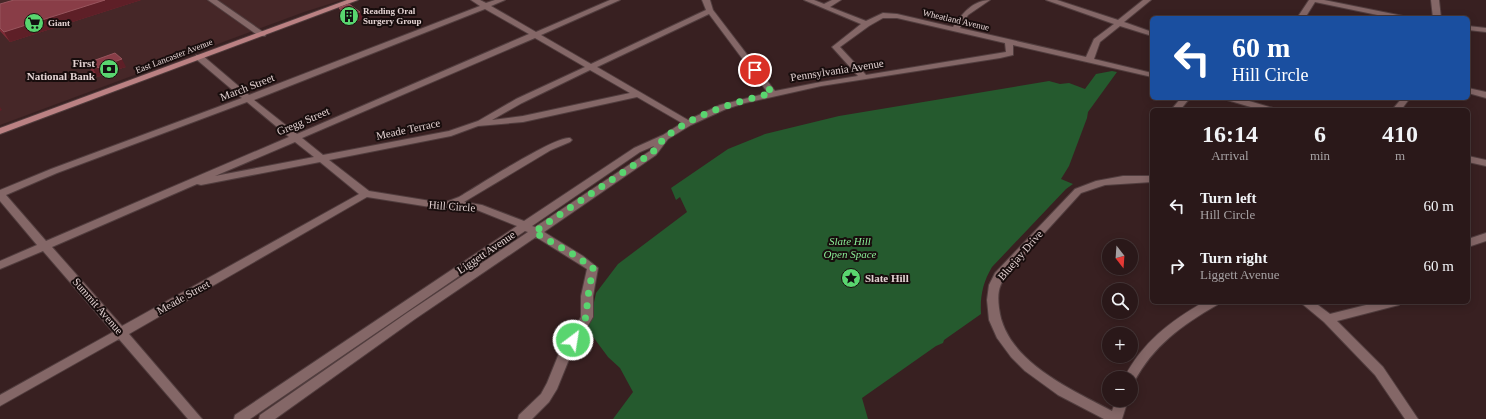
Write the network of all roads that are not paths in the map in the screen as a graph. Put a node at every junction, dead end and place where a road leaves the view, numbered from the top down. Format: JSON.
{"nodes":[{"id":1,"x":212,"y":0,"type":"edge"},
{"id":2,"x":354,"y":0,"type":"edge"},
{"id":3,"x":475,"y":0,"type":"edge"},
{"id":4,"x":501,"y":0,"type":"edge"},
{"id":5,"x":616,"y":0,"type":"edge"},
{"id":6,"x":706,"y":0,"type":"edge"},
{"id":7,"x":808,"y":0,"type":"edge"},
{"id":8,"x":837,"y":0,"type":"edge"},
{"id":9,"x":986,"y":0,"type":"edge"},
{"id":10,"x":1050,"y":0,"type":"edge"},
{"id":11,"x":1147,"y":0,"type":"edge"},
{"id":12,"x":1313,"y":0,"type":"edge"},
{"id":13,"x":1435,"y":0,"type":"edge"},
{"id":14,"x":485,"y":6,"type":"junction"},
{"id":15,"x":824,"y":7,"type":"junction"},
{"id":16,"x":710,"y":11,"type":"junction"},
{"id":17,"x":1302,"y":16,"type":"edge"},
{"id":18,"x":1393,"y":16,"type":"edge"},
{"id":19,"x":1437,"y":16,"type":"edge"},
{"id":20,"x":866,"y":24,"type":"junction"},
{"id":21,"x":1118,"y":24,"type":"junction"},
{"id":22,"x":1470,"y":28,"type":"edge"},
{"id":23,"x":955,"y":30,"type":"junction"},
{"id":24,"x":1486,"y":30,"type":"edge"},
{"id":25,"x":1150,"y":33,"type":"edge"},
{"id":26,"x":262,"y":34,"type":"junction"},
{"id":27,"x":535,"y":35,"type":"junction"},
{"id":28,"x":1009,"y":42,"type":"junction"},
{"id":29,"x":199,"y":57,"type":"junction"},
{"id":30,"x":1089,"y":61,"type":"junction"},
{"id":31,"x":590,"y":67,"type":"junction"},
{"id":32,"x":1150,"y":75,"type":"edge"},
{"id":33,"x":864,"y":77,"type":"junction"},
{"id":34,"x":1470,"y":91,"type":"edge"},
{"id":35,"x":772,"y":93,"type":"junction"},
{"id":36,"x":638,"y":94,"type":"junction"},
{"id":37,"x":1486,"y":95,"type":"edge"},
{"id":38,"x":248,"y":99,"type":"junction"},
{"id":39,"x":1184,"y":100,"type":"edge"},
{"id":40,"x":1237,"y":100,"type":"edge"},
{"id":41,"x":1404,"y":100,"type":"edge"},
{"id":42,"x":1177,"y":108,"type":"edge"},
{"id":43,"x":1263,"y":108,"type":"edge"},
{"id":44,"x":1398,"y":108,"type":"edge"},
{"id":45,"x":688,"y":123,"type":"junction"},
{"id":46,"x":477,"y":124,"type":"junction"},
{"id":47,"x":0,"y":131,"type":"edge"},
{"id":48,"x":666,"y":137,"type":"junction"},
{"id":49,"x":296,"y":138,"type":"junction"},
{"id":50,"x":567,"y":140,"type":"dead end"},
{"id":51,"x":322,"y":159,"type":"junction"},
{"id":52,"x":1470,"y":159,"type":"edge"},
{"id":53,"x":1486,"y":163,"type":"edge"},
{"id":54,"x":1150,"y":179,"type":"edge"},
{"id":55,"x":182,"y":186,"type":"junction"},
{"id":56,"x":0,"y":194,"type":"edge"},
{"id":57,"x":366,"y":194,"type":"junction"},
{"id":58,"x":449,"y":204,"type":"junction"},
{"id":59,"x":524,"y":226,"type":"junction"},
{"id":60,"x":534,"y":232,"type":"junction"},
{"id":61,"x":1486,"y":237,"type":"edge"},
{"id":62,"x":1470,"y":243,"type":"edge"},
{"id":63,"x":44,"y":245,"type":"junction"},
{"id":64,"x":0,"y":265,"type":"edge"},
{"id":65,"x":1210,"y":304,"type":"edge"},
{"id":66,"x":1309,"y":304,"type":"edge"},
{"id":67,"x":1387,"y":304,"type":"edge"},
{"id":68,"x":1328,"y":319,"type":"junction"},
{"id":69,"x":122,"y":333,"type":"junction"},
{"id":70,"x":1134,"y":371,"type":"edge"},
{"id":71,"x":0,"y":402,"type":"edge"},
{"id":72,"x":1120,"y":407,"type":"edge"},
{"id":73,"x":196,"y":419,"type":"edge"},
{"id":74,"x":240,"y":419,"type":"edge"},
{"id":75,"x":265,"y":419,"type":"edge"},
{"id":76,"x":524,"y":419,"type":"edge"},
{"id":77,"x":1116,"y":419,"type":"edge"},
{"id":78,"x":1412,"y":419,"type":"edge"}],
"edges":[{"from":1,"to":26,"type":"street"},
{"from":2,"to":26,"type":"main road","name":"East Lancaster Avenue"},
{"from":3,"to":14,"type":"street"},
{"from":4,"to":14,"type":"street","name":"March Street"},
{"from":5,"to":27,"type":"street","name":"Gregg Street"},
{"from":6,"to":16,"type":"street"},
{"from":7,"to":15,"type":"street"},
{"from":8,"to":15,"type":"street"},
{"from":9,"to":23,"type":"street"},
{"from":10,"to":21,"type":"street"},
{"from":11,"to":21,"type":"street"},
{"from":12,"to":17,"type":"street"},
{"from":12,"to":18,"type":"street"},
{"from":13,"to":19,"type":"street"},
{"from":14,"to":27,"type":"street"},
{"from":14,"to":38,"type":"street","name":"March Street"},
{"from":15,"to":20,"type":"street"},
{"from":16,"to":31,"type":"street"},
{"from":16,"to":35,"type":"street"},
{"from":20,"to":23,"type":"street","name":"Wheatland Avenue"},
{"from":20,"to":33,"type":"street","name":"Wheatland Avenue"},
{"from":21,"to":25,"type":"street"},
{"from":21,"to":30,"type":"street"},
{"from":22,"to":24,"type":"street"},
{"from":23,"to":28,"type":"street","name":"Wheatland Avenue"},
{"from":26,"to":29,"type":"main road","name":"East Lancaster Avenue"},
{"from":27,"to":31,"type":"street"},
{"from":27,"to":49,"type":"street","name":"Gregg Street"},
{"from":28,"to":30,"type":"street","name":"Wheatland Avenue"},
{"from":28,"to":33,"type":"street","name":"Pennsylvania Avenue"},
{"from":29,"to":38,"type":"street"},
{"from":29,"to":47,"type":"main road","name":"East Lancaster Avenue"},
{"from":30,"to":32,"type":"street","name":"Wheatland Avenue"},
{"from":31,"to":36,"type":"street"},
{"from":31,"to":46,"type":"street"},
{"from":33,"to":35,"type":"street","name":"Pennsylvania Avenue"},
{"from":34,"to":37,"type":"street"},
{"from":35,"to":45,"type":"street","name":"Pennsylvania Avenue"},
{"from":36,"to":45,"type":"street"},
{"from":36,"to":46,"type":"street","name":"Meade Terrace"},
{"from":38,"to":49,"type":"street"},
{"from":38,"to":56,"type":"street","name":"March Street"},
{"from":39,"to":42,"type":"street"},
{"from":40,"to":43,"type":"street"},
{"from":41,"to":44,"type":"street"},
{"from":45,"to":48,"type":"street","name":"Pennsylvania Avenue"},
{"from":46,"to":51,"type":"street","name":"Meade Terrace"},
{"from":48,"to":59,"type":"street","name":"Liggett Avenue"},
{"from":48,"to":60,"type":"street","name":"Liggett Avenue"},
{"from":49,"to":51,"type":"street"},
{"from":49,"to":55,"type":"street","name":"Gregg Street"},
{"from":50,"to":58,"type":"street"},
{"from":51,"to":55,"type":"street","name":"Meade Terrace"},
{"from":51,"to":57,"type":"street"},
{"from":52,"to":53,"type":"street"},
{"from":54,"to":77,"type":"street","name":"Bluejay Drive"},
{"from":55,"to":63,"type":"street","name":"Gregg Street"},
{"from":56,"to":63,"type":"street","name":"Summit Avenue"},
{"from":57,"to":58,"type":"street","name":"Hill Circle"},
{"from":57,"to":69,"type":"street","name":"Meade Street"},
{"from":58,"to":59,"type":"street","name":"Hill Circle"},
{"from":59,"to":60,"type":"street","name":"Hill Circle"},
{"from":59,"to":74,"type":"street","name":"Liggett Avenue"},
{"from":60,"to":75,"type":"street","name":"Liggett Avenue"},
{"from":60,"to":76,"type":"street","name":"Hill Circle"},
{"from":61,"to":62,"type":"street"},
{"from":63,"to":64,"type":"street","name":"Gregg Street"},
{"from":63,"to":69,"type":"street","name":"Summit Avenue"},
{"from":65,"to":70,"type":"street"},
{"from":66,"to":68,"type":"street"},
{"from":67,"to":68,"type":"street"},
{"from":68,"to":78,"type":"street"},
{"from":69,"to":71,"type":"street","name":"Meade Street"},
{"from":69,"to":73,"type":"street","name":"Summit Avenue"},
{"from":72,"to":77,"type":"street"}]}
